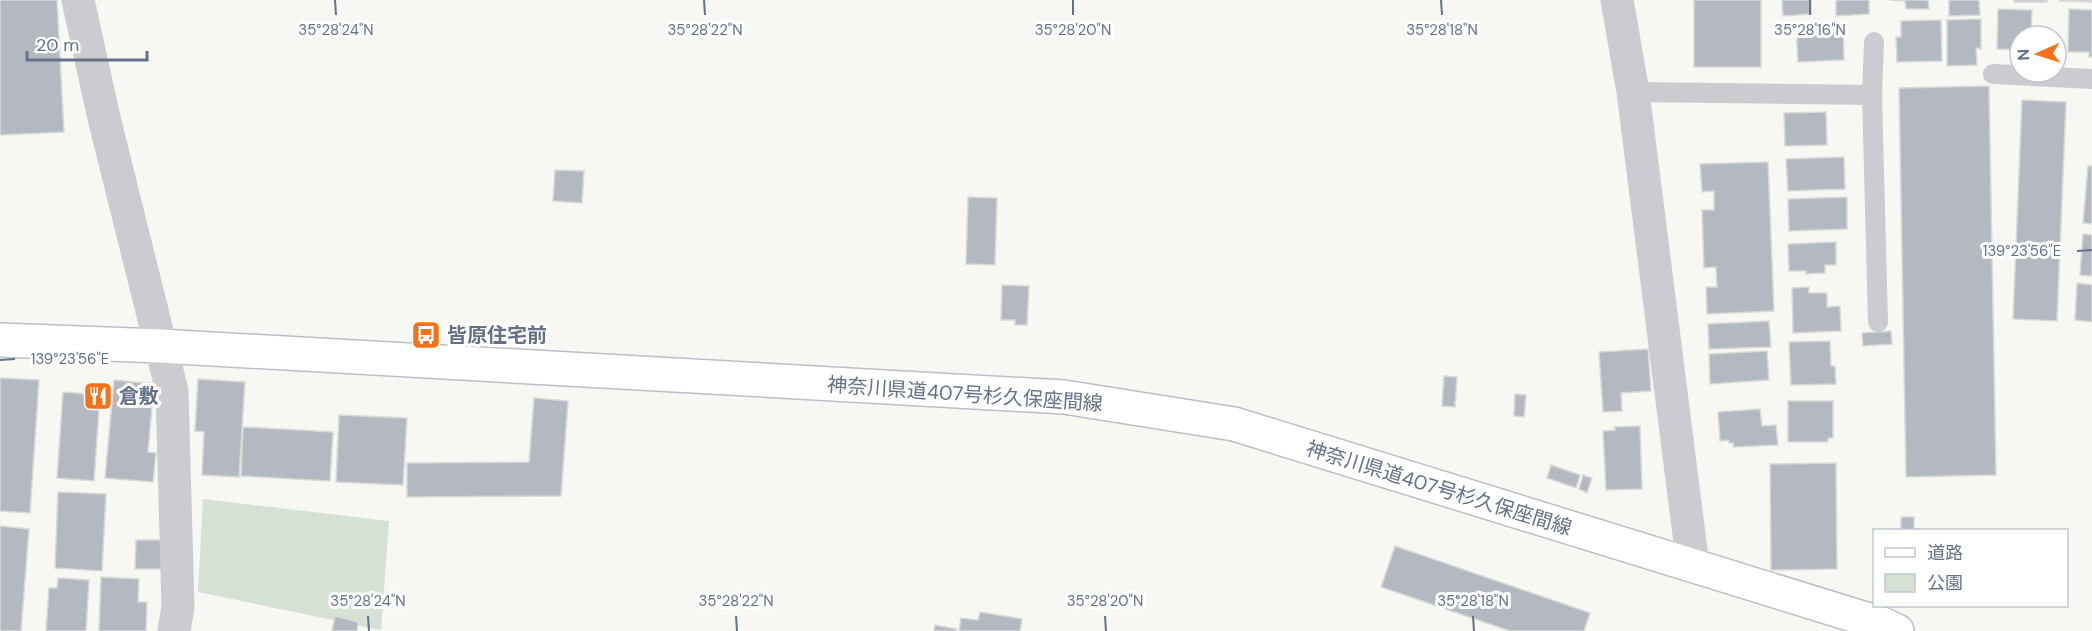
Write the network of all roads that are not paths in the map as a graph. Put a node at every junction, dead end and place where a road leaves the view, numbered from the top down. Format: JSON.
{"nodes":[{"id":1,"x":78,"y":0,"type":"edge"},
{"id":2,"x":1617,"y":0,"type":"edge"},
{"id":3,"x":1874,"y":42,"type":"dead end"},
{"id":4,"x":1993,"y":74,"type":"dead end"},
{"id":5,"x":2092,"y":79,"type":"edge"},
{"id":6,"x":1633,"y":92,"type":"junction"},
{"id":7,"x":1872,"y":95,"type":"junction"},
{"id":8,"x":1878,"y":322,"type":"dead end"},
{"id":9,"x":0,"y":340,"type":"edge"},
{"id":10,"x":160,"y":346,"type":"junction"},
{"id":11,"x":1693,"y":566,"type":"junction"},
{"id":12,"x":174,"y":631,"type":"edge"},
{"id":13,"x":1897,"y":631,"type":"edge"}],
"edges":[{"from":1,"to":10,"type":"street"},
{"from":2,"to":6,"type":"street"},
{"from":3,"to":7,"type":"lane"},
{"from":4,"to":5,"type":"lane"},
{"from":6,"to":7,"type":"lane"},
{"from":6,"to":11,"type":"street"},
{"from":7,"to":8,"type":"lane"},
{"from":9,"to":10,"type":"main road","name":"神奈川県道407号杉久保座間線"},
{"from":10,"to":11,"type":"main road","name":"神奈川県道407号杉久保座間線"},
{"from":10,"to":12,"type":"street"},
{"from":11,"to":13,"type":"main road","name":"神奈川県道407号杉久保座間線"}]}
